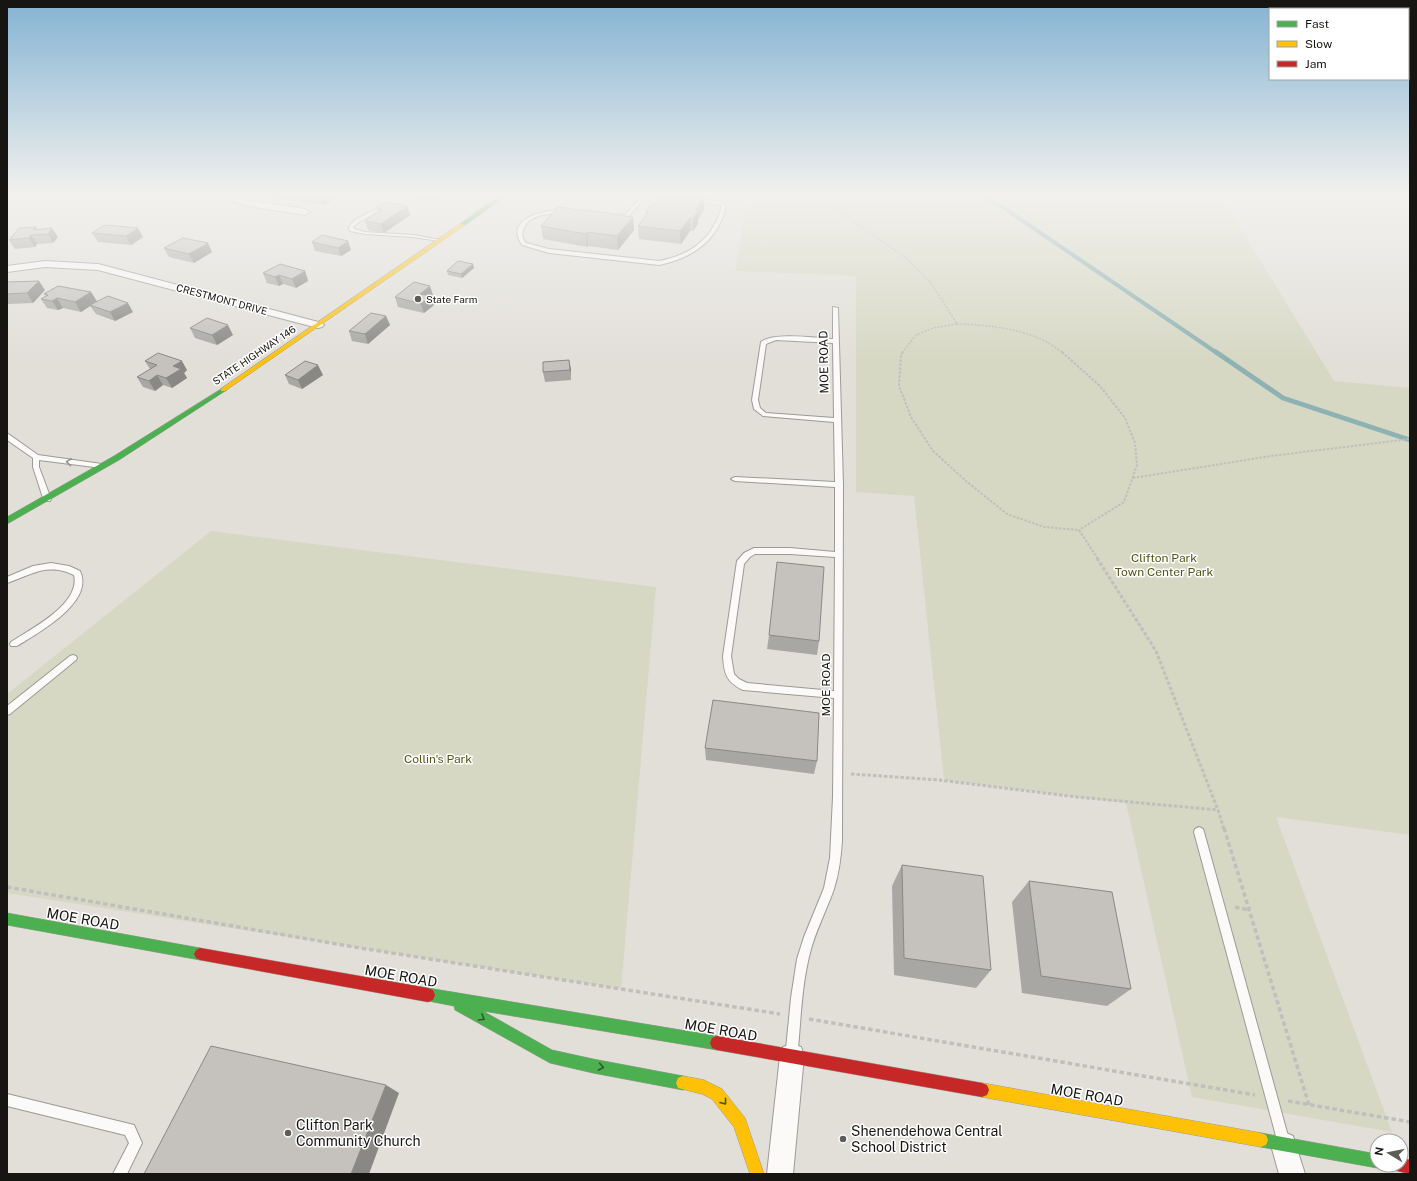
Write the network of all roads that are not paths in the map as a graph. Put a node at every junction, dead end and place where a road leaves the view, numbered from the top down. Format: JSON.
{"nodes":[{"id":1,"x":425,"y":250,"type":"edge"},
{"id":2,"x":545,"y":250,"type":"edge"},
{"id":3,"x":695,"y":250,"type":"edge"},
{"id":4,"x":7,"y":269,"type":"edge"},
{"id":5,"x":835,"y":308,"type":"dead end"},
{"id":6,"x":318,"y":325,"type":"junction"},
{"id":7,"x":836,"y":341,"type":"junction"},
{"id":8,"x":838,"y":420,"type":"junction"},
{"id":9,"x":7,"y":435,"type":"edge"},
{"id":10,"x":36,"y":457,"type":"junction"},
{"id":11,"x":103,"y":466,"type":"junction"},
{"id":12,"x":735,"y":479,"type":"dead end"},
{"id":13,"x":839,"y":485,"type":"junction"},
{"id":14,"x":47,"y":499,"type":"junction"},
{"id":15,"x":7,"y":521,"type":"edge"},
{"id":16,"x":839,"y":555,"type":"junction"},
{"id":17,"x":7,"y":580,"type":"edge"},
{"id":18,"x":14,"y":644,"type":"dead end"},
{"id":19,"x":73,"y":658,"type":"dead end"},
{"id":20,"x":838,"y":694,"type":"junction"},
{"id":21,"x":7,"y":711,"type":"edge"},
{"id":22,"x":1199,"y":832,"type":"dead end"},
{"id":23,"x":7,"y":919,"type":"edge"},
{"id":24,"x":448,"y":998,"type":"junction"},
{"id":25,"x":792,"y":1056,"type":"junction"},
{"id":26,"x":7,"y":1100,"type":"edge"},
{"id":27,"x":1284,"y":1145,"type":"junction"},
{"id":28,"x":1369,"y":1160,"type":"edge"},
{"id":29,"x":120,"y":1174,"type":"edge"},
{"id":30,"x":757,"y":1174,"type":"edge"},
{"id":31,"x":780,"y":1174,"type":"edge"},
{"id":32,"x":1292,"y":1174,"type":"edge"}],
"edges":[{"from":1,"to":6,"type":"street","name":"STATE HIGHWAY 146"},
{"from":2,"to":3,"type":"lane"},
{"from":4,"to":6,"type":"street","name":"CRESTMONT DRIVE"},
{"from":5,"to":7,"type":"lane","name":"MOE ROAD"},
{"from":6,"to":11,"type":"street","name":"STATE HIGHWAY 146"},
{"from":7,"to":8,"type":"lane","name":"MOE ROAD"},
{"from":7,"to":8,"type":"lane"},
{"from":8,"to":13,"type":"lane","name":"MOE ROAD"},
{"from":9,"to":10,"type":"lane"},
{"from":11,"to":10,"type":"lane","one_way":true},
{"from":10,"to":14,"type":"lane"},
{"from":11,"to":14,"type":"street","name":"STATE HIGHWAY 146"},
{"from":12,"to":13,"type":"lane"},
{"from":13,"to":16,"type":"lane","name":"MOE ROAD"},
{"from":14,"to":15,"type":"street","name":"STATE HIGHWAY 146"},
{"from":16,"to":20,"type":"lane","name":"MOE ROAD"},
{"from":16,"to":20,"type":"lane"},
{"from":17,"to":18,"type":"lane"},
{"from":19,"to":21,"type":"lane"},
{"from":20,"to":25,"type":"lane","name":"MOE ROAD"},
{"from":22,"to":27,"type":"lane"},
{"from":23,"to":24,"type":"street","name":"MOE ROAD"},
{"from":24,"to":25,"type":"street","name":"MOE ROAD"},
{"from":24,"to":30,"type":"street","one_way":true},
{"from":25,"to":27,"type":"street","name":"MOE ROAD"},
{"from":25,"to":31,"type":"street"},
{"from":26,"to":29,"type":"lane"},
{"from":27,"to":28,"type":"street","name":"MOE ROAD"},
{"from":27,"to":32,"type":"street"}]}
